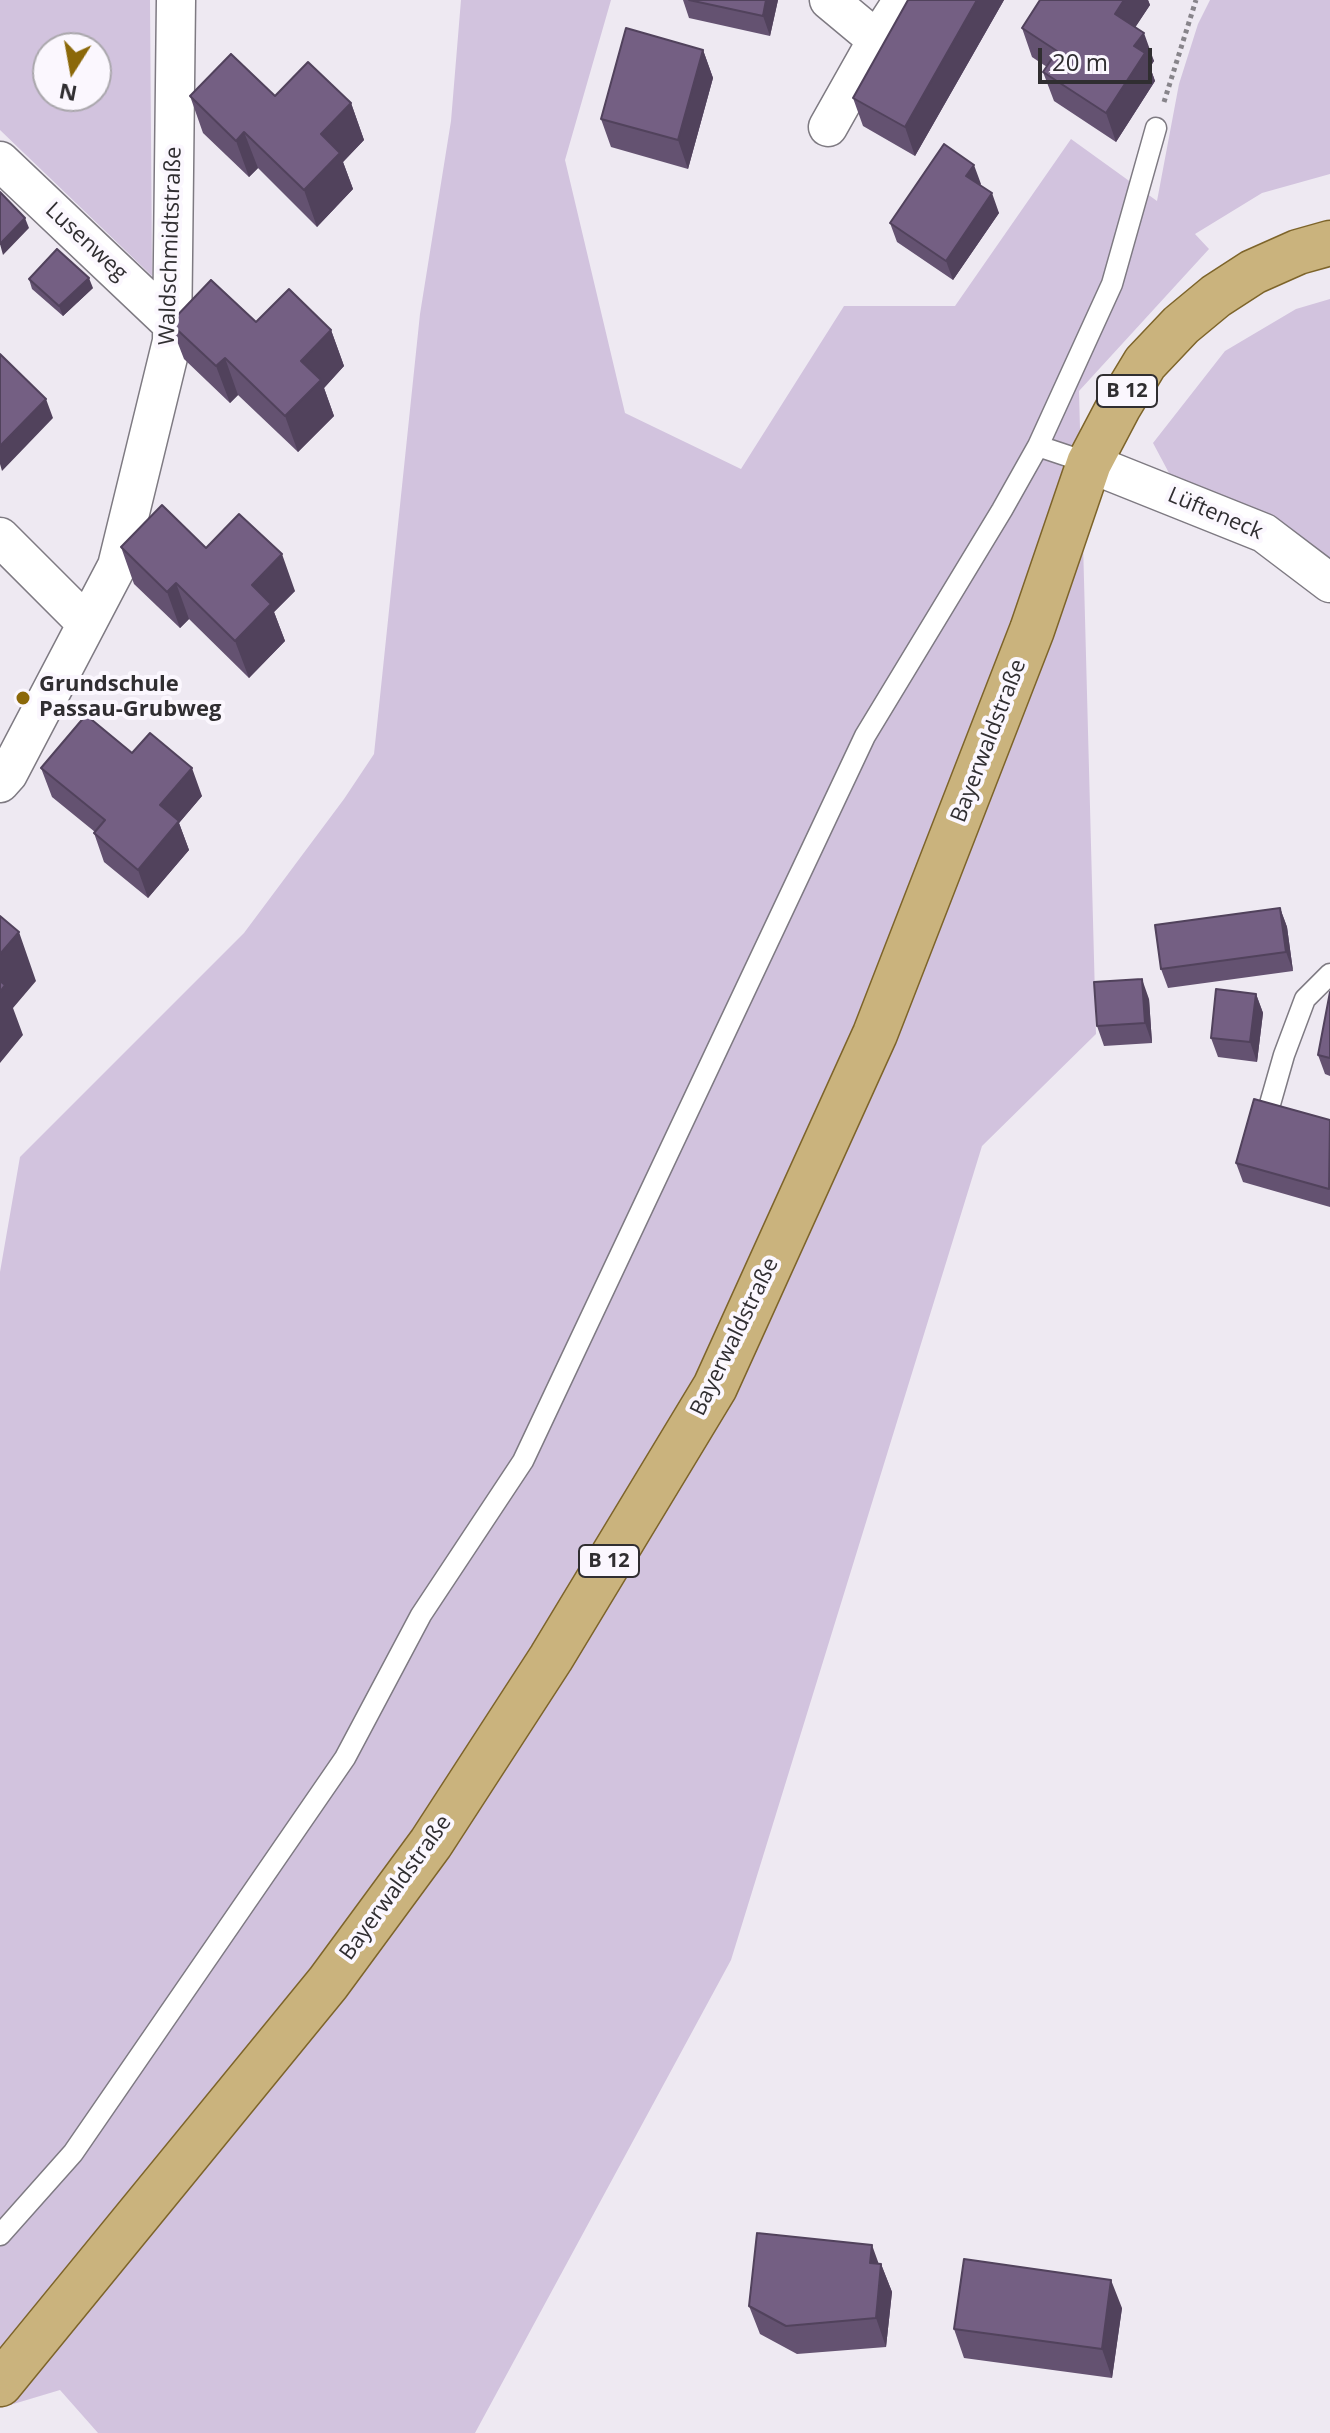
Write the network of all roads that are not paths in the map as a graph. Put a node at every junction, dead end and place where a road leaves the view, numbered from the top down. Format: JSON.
{"nodes":[{"id":1,"x":176,"y":0,"type":"edge"},
{"id":2,"x":829,"y":0,"type":"edge"},
{"id":3,"x":903,"y":0,"type":"edge"},
{"id":4,"x":877,"y":40,"type":"junction"},
{"id":5,"x":828,"y":127,"type":"dead end"},
{"id":6,"x":1156,"y":128,"type":"road end"},
{"id":7,"x":0,"y":161,"type":"edge"},
{"id":8,"x":1330,"y":243,"type":"edge"},
{"id":9,"x":172,"y":324,"type":"junction"},
{"id":10,"x":1038,"y":446,"type":"junction"},
{"id":11,"x":1089,"y":463,"type":"junction"},
{"id":12,"x":0,"y":537,"type":"edge"},
{"id":13,"x":1330,"y":583,"type":"edge"},
{"id":14,"x":86,"y":623,"type":"junction"},
{"id":15,"x":3,"y":775,"type":"edge"},
{"id":16,"x":1330,"y":974,"type":"edge"},
{"id":17,"x":1270,"y":1104,"type":"edge"},
{"id":18,"x":0,"y":2235,"type":"edge"},
{"id":19,"x":0,"y":2384,"type":"edge"}],
"edges":[{"from":1,"to":9,"type":"street","name":"Waldschmidtstraße"},
{"from":2,"to":4,"type":"street"},
{"from":3,"to":4,"type":"street"},
{"from":4,"to":5,"type":"street"},
{"from":6,"to":10,"type":"lane"},
{"from":7,"to":9,"type":"street","name":"Lusenweg"},
{"from":8,"to":11,"type":"main road","name":"Bayerwaldstraße","number":"B 12"},
{"from":9,"to":14,"type":"street","name":"Waldschmidtstraße"},
{"from":10,"to":11,"type":"lane"},
{"from":10,"to":18,"type":"lane"},
{"from":11,"to":13,"type":"street","name":"Lüfteneck"},
{"from":11,"to":19,"type":"main road","name":"Bayerwaldstraße","number":"B 12"},
{"from":12,"to":14,"type":"street"},
{"from":14,"to":15,"type":"street","name":"Waldschmidtstraße"},
{"from":16,"to":17,"type":"lane"}]}
